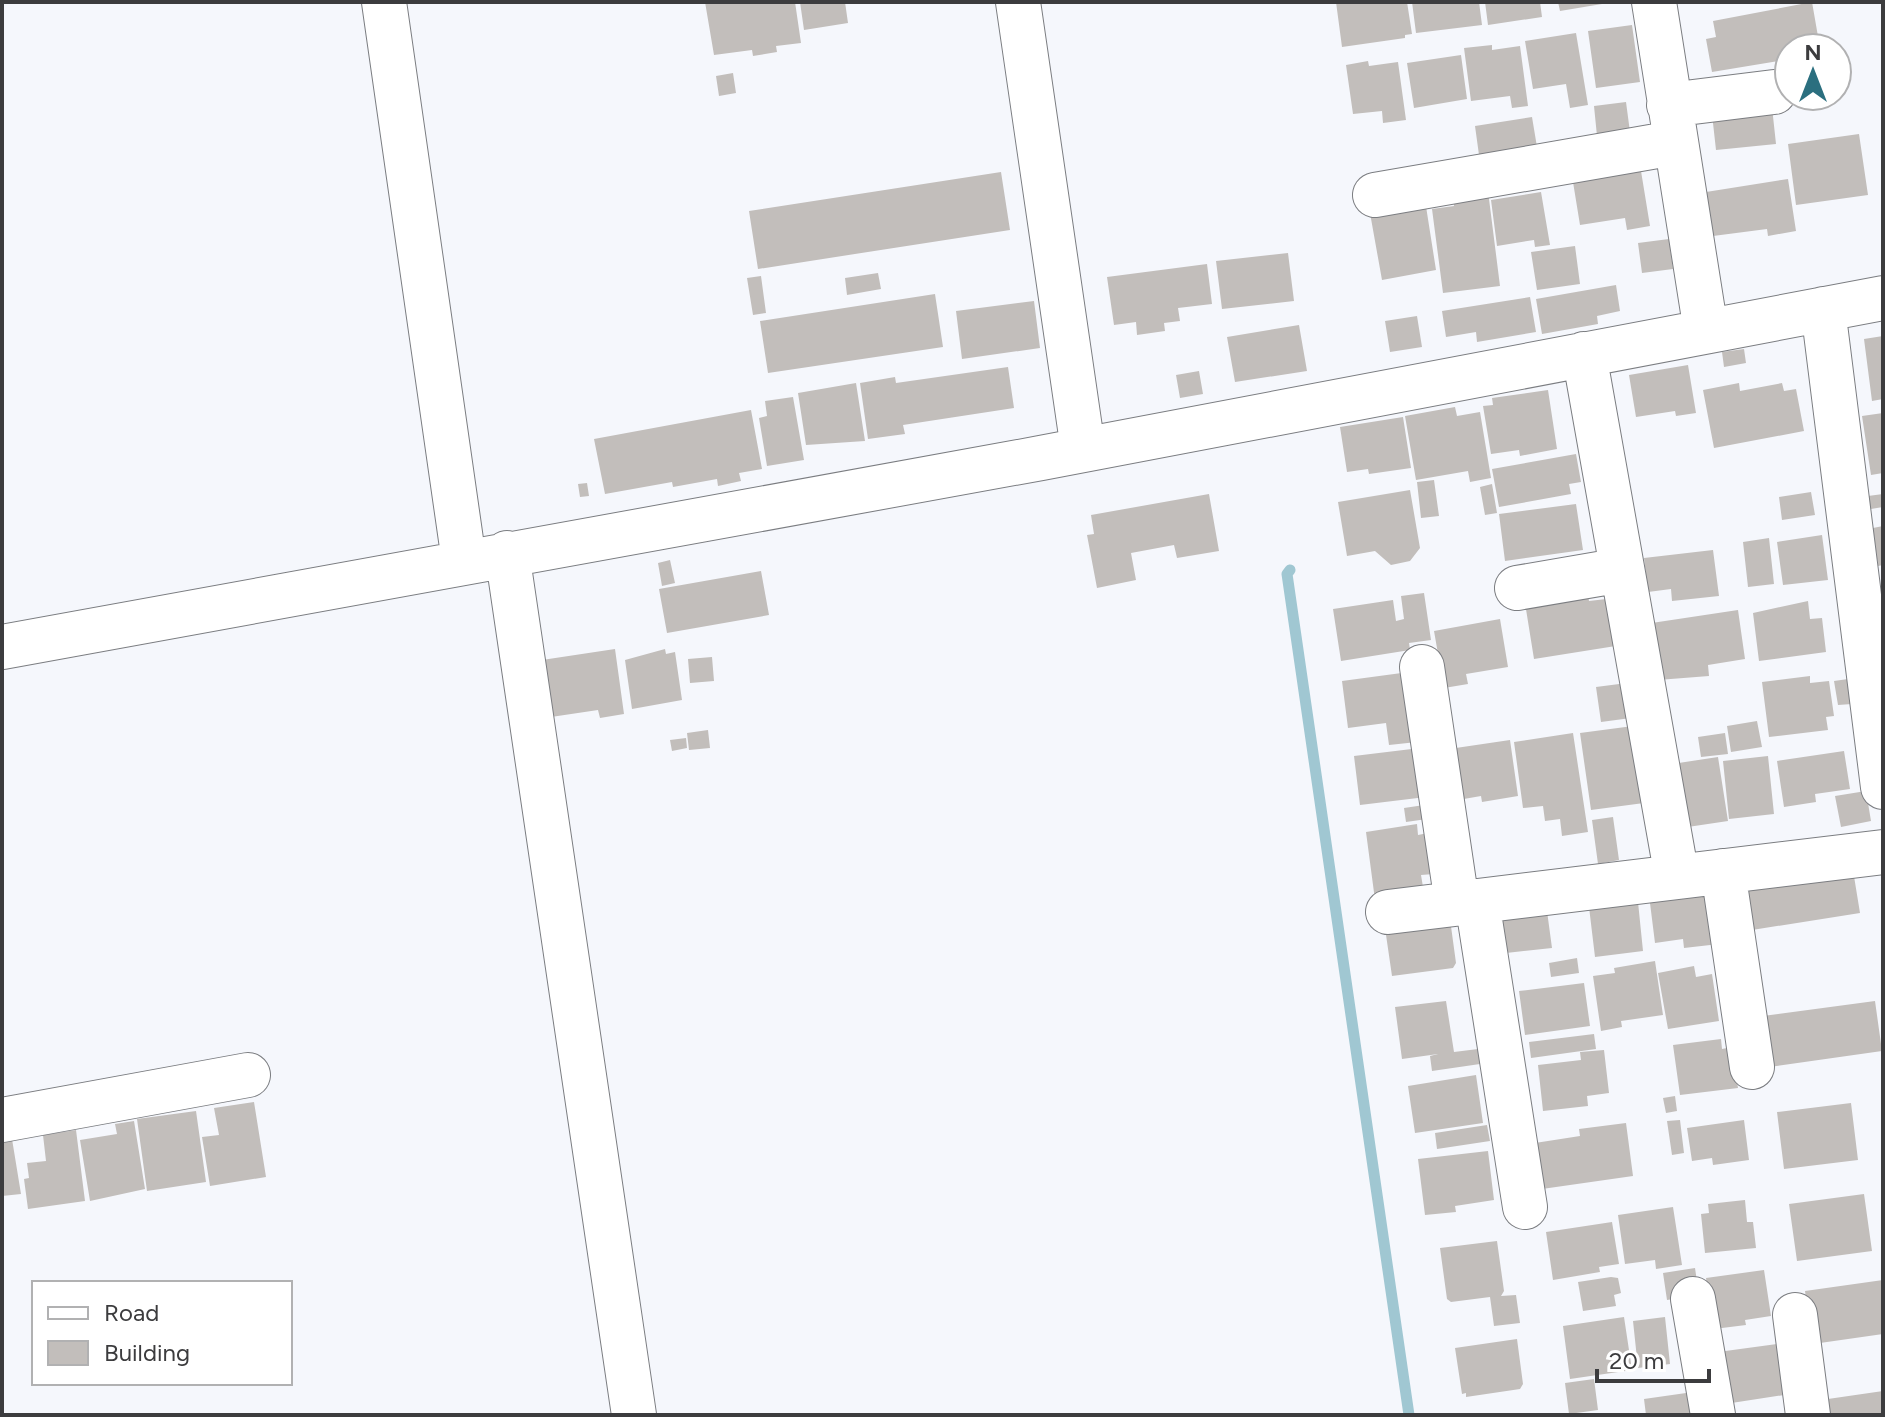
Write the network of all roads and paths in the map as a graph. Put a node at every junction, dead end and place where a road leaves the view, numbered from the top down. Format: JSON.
{"nodes":[{"id":1,"x":384,"y":2,"type":"edge"},
{"id":2,"x":1018,"y":2,"type":"edge"},
{"id":3,"x":1666,"y":4,"type":"edge"},
{"id":4,"x":1773,"y":92,"type":"edge"},
{"id":5,"x":1671,"y":124,"type":"junction"},
{"id":6,"x":1375,"y":195,"type":"dead end"},
{"id":7,"x":1883,"y":298,"type":"edge"},
{"id":8,"x":1823,"y":309,"type":"junction"},
{"id":9,"x":1706,"y":331,"type":"junction"},
{"id":10,"x":1584,"y":354,"type":"junction"},
{"id":11,"x":1083,"y":449,"type":"junction"},
{"id":12,"x":507,"y":553,"type":"junction"},
{"id":13,"x":464,"y":561,"type":"junction"},
{"id":14,"x":1622,"y":570,"type":"junction"},
{"id":15,"x":1517,"y":588,"type":"dead end"},
{"id":16,"x":2,"y":647,"type":"edge"},
{"id":17,"x":1422,"y":667,"type":"dead end"},
{"id":18,"x":1883,"y":787,"type":"edge"},
{"id":19,"x":1883,"y":852,"type":"edge"},
{"id":20,"x":1723,"y":871,"type":"junction"},
{"id":21,"x":1677,"y":877,"type":"junction"},
{"id":22,"x":1467,"y":902,"type":"junction"},
{"id":23,"x":1388,"y":912,"type":"dead end"},
{"id":24,"x":1752,"y":1067,"type":"dead end"},
{"id":25,"x":248,"y":1075,"type":"dead end"},
{"id":26,"x":2,"y":1120,"type":"edge"},
{"id":27,"x":1525,"y":1207,"type":"dead end"},
{"id":28,"x":1693,"y":1299,"type":"dead end"},
{"id":29,"x":1795,"y":1315,"type":"dead end"},
{"id":30,"x":634,"y":1415,"type":"edge"},
{"id":31,"x":1713,"y":1415,"type":"edge"},
{"id":32,"x":1808,"y":1415,"type":"edge"}],
"edges":[{"from":1,"to":13,"type":"street"},
{"from":2,"to":11,"type":"street"},
{"from":3,"to":5,"type":"street"},
{"from":4,"to":5,"type":"street"},
{"from":5,"to":6,"type":"street"},
{"from":5,"to":9,"type":"street"},
{"from":7,"to":8,"type":"street"},
{"from":8,"to":9,"type":"street"},
{"from":8,"to":18,"type":"street"},
{"from":9,"to":10,"type":"street"},
{"from":10,"to":11,"type":"street"},
{"from":10,"to":14,"type":"street"},
{"from":11,"to":12,"type":"street"},
{"from":12,"to":13,"type":"street"},
{"from":12,"to":30,"type":"street"},
{"from":13,"to":16,"type":"street"},
{"from":14,"to":15,"type":"street"},
{"from":14,"to":21,"type":"street"},
{"from":17,"to":22,"type":"street"},
{"from":19,"to":20,"type":"street"},
{"from":20,"to":21,"type":"street"},
{"from":20,"to":24,"type":"street"},
{"from":21,"to":22,"type":"street"},
{"from":22,"to":23,"type":"street"},
{"from":22,"to":27,"type":"street"},
{"from":25,"to":26,"type":"street"},
{"from":28,"to":31,"type":"street"},
{"from":29,"to":32,"type":"street"}]}
